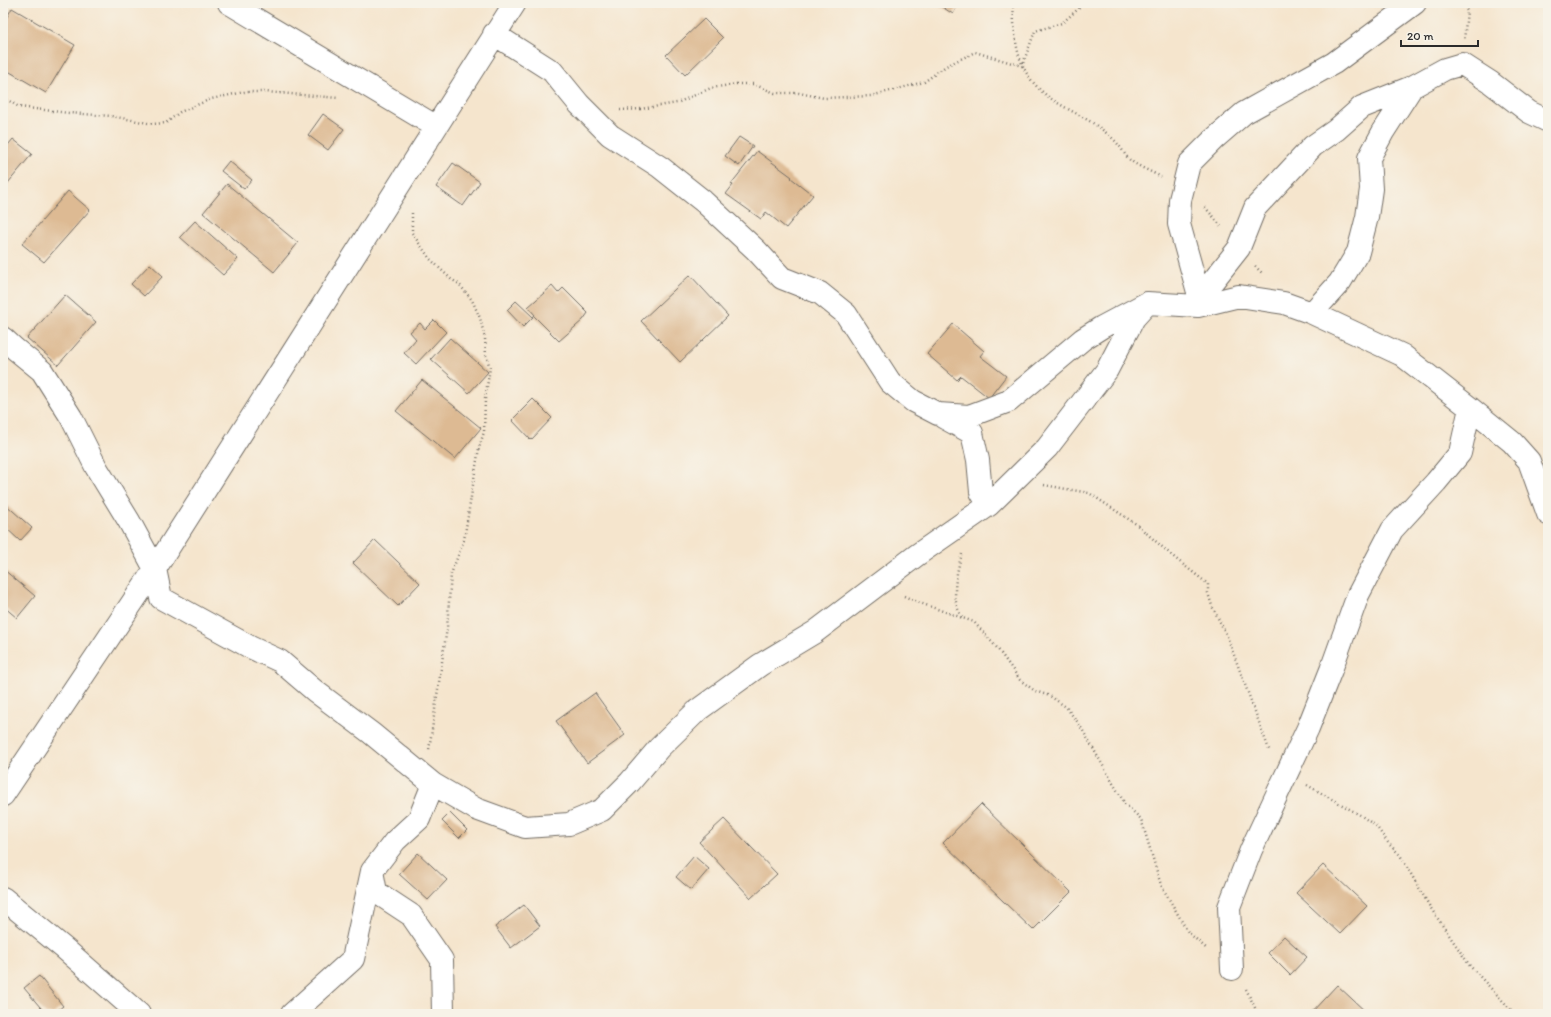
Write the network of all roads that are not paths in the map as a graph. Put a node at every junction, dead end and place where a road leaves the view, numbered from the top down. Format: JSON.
{"nodes":[{"id":1,"x":229,"y":3,"type":"edge"},
{"id":2,"x":515,"y":3,"type":"edge"},
{"id":3,"x":1416,"y":3,"type":"edge"},
{"id":4,"x":494,"y":34,"type":"junction"},
{"id":5,"x":1412,"y":88,"type":"junction"},
{"id":6,"x":1548,"y":121,"type":"edge"},
{"id":7,"x":435,"y":126,"type":"junction"},
{"id":8,"x":1198,"y":299,"type":"junction"},
{"id":9,"x":1147,"y":303,"type":"junction"},
{"id":10,"x":1312,"y":313,"type":"junction"},
{"id":11,"x":3,"y":338,"type":"edge"},
{"id":12,"x":1470,"y":408,"type":"junction"},
{"id":13,"x":938,"y":414,"type":"junction"},
{"id":14,"x":989,"y":505,"type":"junction"},
{"id":15,"x":1548,"y":514,"type":"edge"},
{"id":16,"x":155,"y":569,"type":"junction"},
{"id":17,"x":432,"y":784,"type":"junction"},
{"id":18,"x":3,"y":795,"type":"edge"},
{"id":19,"x":372,"y":871,"type":"junction"},
{"id":20,"x":3,"y":898,"type":"edge"},
{"id":21,"x":1232,"y":969,"type":"road end"},
{"id":22,"x":139,"y":1014,"type":"edge"},
{"id":23,"x":292,"y":1014,"type":"edge"},
{"id":24,"x":443,"y":1014,"type":"edge"}],
"edges":[{"from":1,"to":7,"type":"street"},
{"from":2,"to":4,"type":"street"},
{"from":3,"to":8,"type":"street"},
{"from":4,"to":7,"type":"street"},
{"from":4,"to":13,"type":"street"},
{"from":5,"to":6,"type":"street"},
{"from":5,"to":8,"type":"street"},
{"from":5,"to":10,"type":"street"},
{"from":7,"to":16,"type":"street"},
{"from":8,"to":9,"type":"street"},
{"from":8,"to":10,"type":"street"},
{"from":9,"to":13,"type":"street"},
{"from":9,"to":14,"type":"street"},
{"from":10,"to":12,"type":"street"},
{"from":11,"to":16,"type":"street"},
{"from":12,"to":15,"type":"street"},
{"from":12,"to":21,"type":"street"},
{"from":13,"to":14,"type":"street"},
{"from":14,"to":17,"type":"street"},
{"from":16,"to":17,"type":"street"},
{"from":16,"to":18,"type":"street"},
{"from":17,"to":19,"type":"street"},
{"from":19,"to":23,"type":"street"},
{"from":19,"to":24,"type":"street"},
{"from":20,"to":22,"type":"street"}]}
